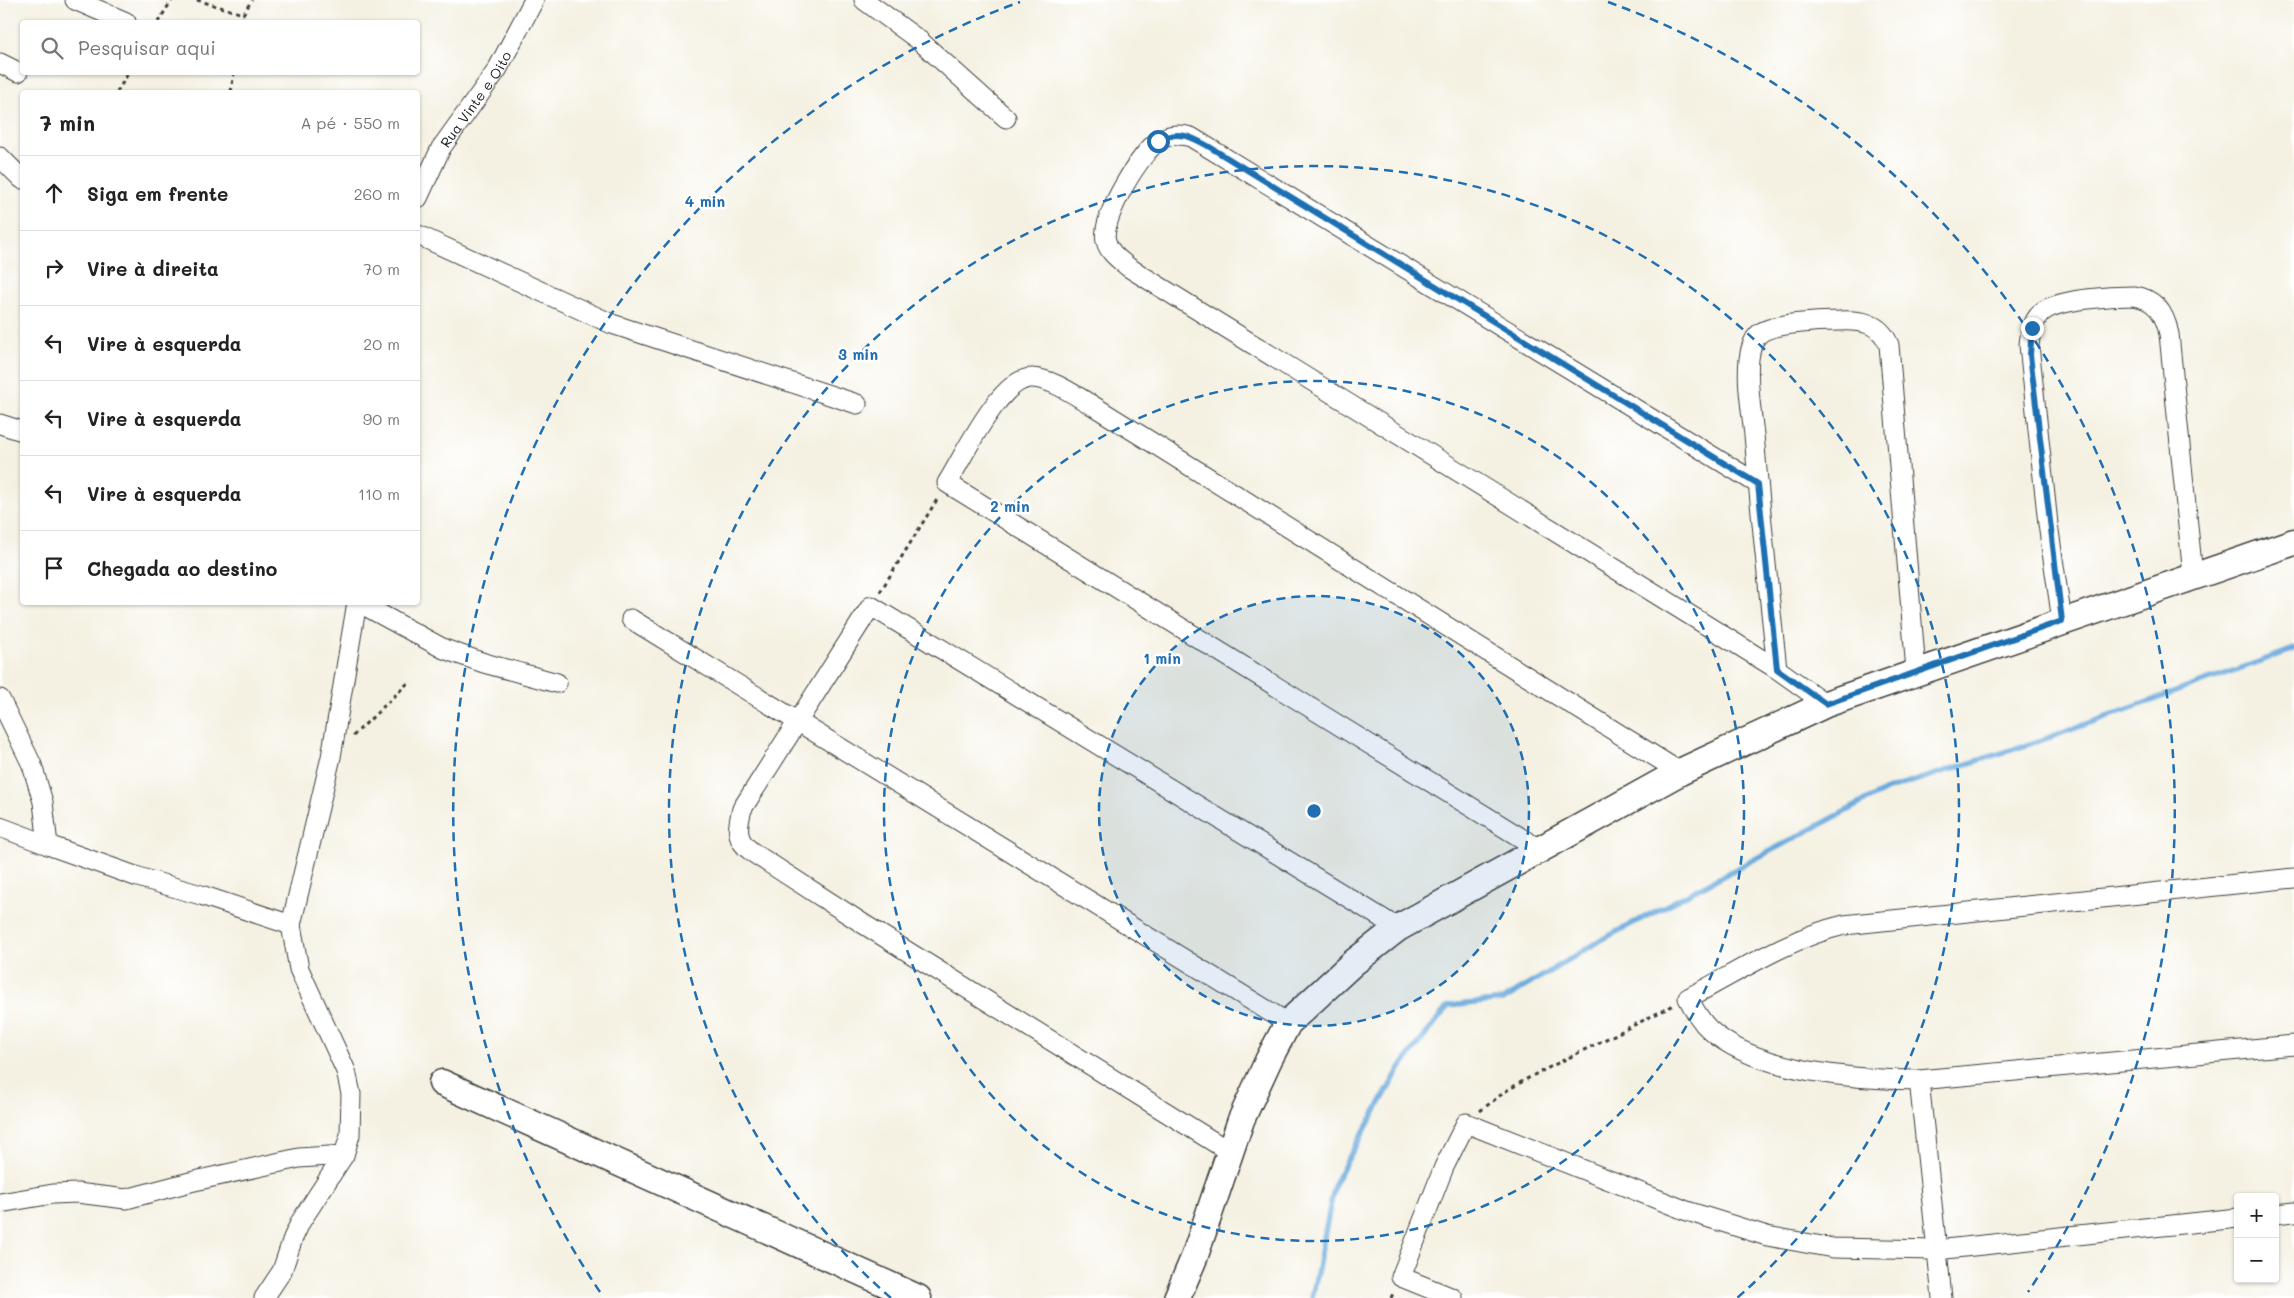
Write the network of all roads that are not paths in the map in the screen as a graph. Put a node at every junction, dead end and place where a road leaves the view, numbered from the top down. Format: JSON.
{"nodes":[{"id":1,"x":76,"y":0,"type":"edge"},
{"id":2,"x":534,"y":0,"type":"edge"},
{"id":3,"x":864,"y":0,"type":"edge"},
{"id":4,"x":121,"y":20,"type":"edge"},
{"id":5,"x":0,"y":63,"type":"edge"},
{"id":6,"x":18,"y":72,"type":"dead end"},
{"id":7,"x":1006,"y":118,"type":"dead end"},
{"id":8,"x":0,"y":157,"type":"edge"},
{"id":9,"x":20,"y":177,"type":"edge"},
{"id":10,"x":420,"y":194,"type":"edge"},
{"id":11,"x":420,"y":236,"type":"edge"},
{"id":12,"x":856,"y":404,"type":"dead end"},
{"id":13,"x":0,"y":424,"type":"edge"},
{"id":14,"x":20,"y":430,"type":"edge"},
{"id":15,"x":1758,"y":484,"type":"junction"},
{"id":16,"x":2294,"y":542,"type":"edge"},
{"id":17,"x":2193,"y":576,"type":"junction"},
{"id":18,"x":357,"y":605,"type":"edge"},
{"id":19,"x":363,"y":605,"type":"edge"},
{"id":20,"x":631,"y":619,"type":"dead end"},
{"id":21,"x":2062,"y":621,"type":"junction"},
{"id":22,"x":1777,"y":669,"type":"junction"},
{"id":23,"x":1916,"y":671,"type":"junction"},
{"id":24,"x":557,"y":683,"type":"dead end"},
{"id":25,"x":0,"y":699,"type":"edge"},
{"id":26,"x":1826,"y":704,"type":"junction"},
{"id":27,"x":798,"y":721,"type":"junction"},
{"id":28,"x":1680,"y":772,"type":"junction"},
{"id":29,"x":0,"y":827,"type":"edge"},
{"id":30,"x":48,"y":845,"type":"junction"},
{"id":31,"x":1539,"y":849,"type":"junction"},
{"id":32,"x":2294,"y":878,"type":"edge"},
{"id":33,"x":291,"y":925,"type":"junction"},
{"id":34,"x":1398,"y":928,"type":"junction"},
{"id":35,"x":1288,"y":1023,"type":"junction"},
{"id":36,"x":2294,"y":1045,"type":"edge"},
{"id":37,"x":1918,"y":1080,"type":"junction"},
{"id":38,"x":442,"y":1083,"type":"dead end"},
{"id":39,"x":1230,"y":1152,"type":"junction"},
{"id":40,"x":344,"y":1155,"type":"junction"},
{"id":41,"x":0,"y":1203,"type":"edge"},
{"id":42,"x":2294,"y":1212,"type":"edge"},
{"id":43,"x":2279,"y":1214,"type":"edge"},
{"id":44,"x":2234,"y":1218,"type":"edge"},
{"id":45,"x":1936,"y":1250,"type":"junction"},
{"id":46,"x":264,"y":1298,"type":"edge"},
{"id":47,"x":918,"y":1298,"type":"edge"},
{"id":48,"x":1177,"y":1298,"type":"edge"},
{"id":49,"x":1453,"y":1298,"type":"edge"},
{"id":50,"x":1942,"y":1298,"type":"edge"}],
"edges":[{"from":1,"to":4,"type":"street"},
{"from":2,"to":10,"type":"street","name":"Rua Vinte e Oito"},
{"from":3,"to":7,"type":"street"},
{"from":5,"to":6,"type":"street"},
{"from":8,"to":9,"type":"street"},
{"from":11,"to":12,"type":"street"},
{"from":13,"to":14,"type":"street"},
{"from":15,"to":22,"type":"street"},
{"from":15,"to":22,"type":"street"},
{"from":15,"to":23,"type":"street"},
{"from":16,"to":17,"type":"street"},
{"from":17,"to":21,"type":"street"},
{"from":17,"to":21,"type":"street"},
{"from":18,"to":33,"type":"street"},
{"from":19,"to":24,"type":"street"},
{"from":20,"to":27,"type":"street"},
{"from":21,"to":23,"type":"street"},
{"from":22,"to":26,"type":"street"},
{"from":23,"to":26,"type":"street"},
{"from":25,"to":30,"type":"street"},
{"from":26,"to":28,"type":"street"},
{"from":27,"to":34,"type":"street"},
{"from":27,"to":35,"type":"street"},
{"from":27,"to":39,"type":"street"},
{"from":28,"to":31,"type":"street"},
{"from":28,"to":31,"type":"street"},
{"from":29,"to":30,"type":"street"},
{"from":30,"to":33,"type":"street"},
{"from":31,"to":34,"type":"street"},
{"from":32,"to":37,"type":"street"},
{"from":33,"to":40,"type":"street"},
{"from":34,"to":35,"type":"street"},
{"from":35,"to":39,"type":"street"},
{"from":36,"to":37,"type":"street"},
{"from":37,"to":45,"type":"street"},
{"from":38,"to":47,"type":"street"},
{"from":39,"to":48,"type":"street"},
{"from":40,"to":41,"type":"street"},
{"from":40,"to":46,"type":"street"},
{"from":42,"to":43,"type":"street"},
{"from":44,"to":45,"type":"street"},
{"from":45,"to":49,"type":"street"},
{"from":45,"to":50,"type":"street"}]}
